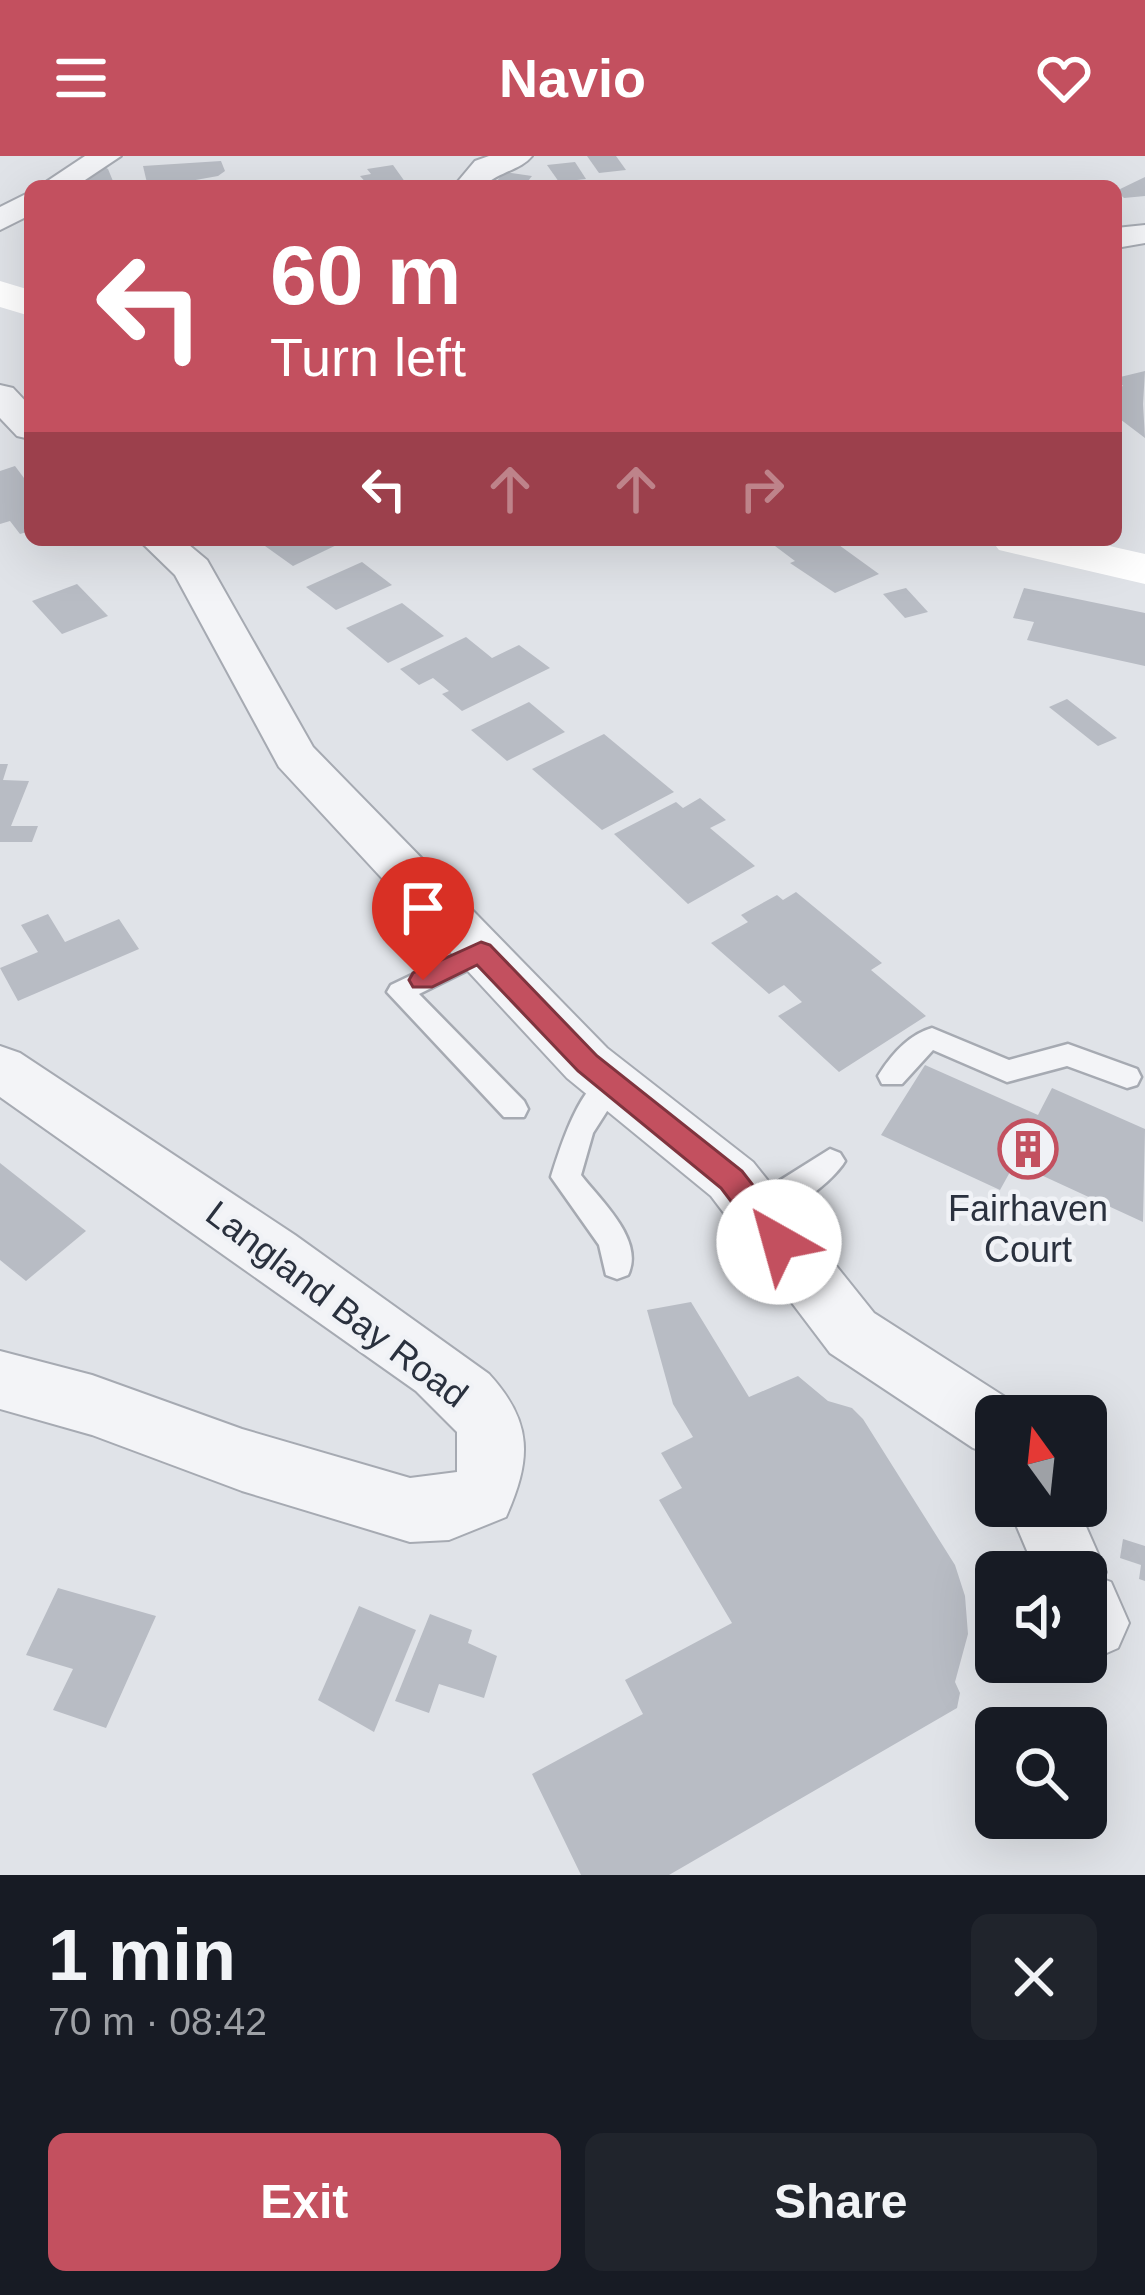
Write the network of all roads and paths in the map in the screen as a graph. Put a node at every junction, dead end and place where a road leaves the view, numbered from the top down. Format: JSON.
{"nodes":[{"id":1,"x":106,"y":156,"type":"edge"},
{"id":2,"x":517,"y":156,"type":"edge"},
{"id":3,"x":65,"y":180,"type":"edge"},
{"id":4,"x":473,"y":180,"type":"edge"},
{"id":5,"x":0,"y":396,"type":"edge"},
{"id":6,"x":24,"y":422,"type":"edge"},
{"id":7,"x":166,"y":546,"type":"edge"},
{"id":8,"x":1043,"y":546,"type":"edge"},
{"id":9,"x":1145,"y":569,"type":"edge"},
{"id":10,"x":481,"y":952,"type":"junction"},
{"id":11,"x":0,"y":1068,"type":"edge"},
{"id":12,"x":892,"y":1076,"type":"dead end"},
{"id":13,"x":1127,"y":1077,"type":"dead end"},
{"id":14,"x":611,"y":1083,"type":"junction"},
{"id":15,"x":514,"y":1109,"type":"dead end"},
{"id":16,"x":830,"y":1161,"type":"dead end"},
{"id":17,"x":755,"y":1212,"type":"junction"},
{"id":18,"x":616,"y":1266,"type":"dead end"},
{"id":19,"x":0,"y":1381,"type":"edge"},
{"id":20,"x":975,"y":1412,"type":"edge"}],
"edges":[{"from":1,"to":3,"type":"street"},
{"from":2,"to":4,"type":"street"},
{"from":5,"to":6,"type":"street"},
{"from":7,"to":10,"type":"street"},
{"from":8,"to":9,"type":"street"},
{"from":10,"to":14,"type":"street"},
{"from":10,"to":15,"type":"lane"},
{"from":11,"to":19,"type":"street","name":"Langland Bay Road"},
{"from":12,"to":13,"type":"lane"},
{"from":14,"to":17,"type":"street"},
{"from":14,"to":18,"type":"lane"},
{"from":16,"to":17,"type":"lane"},
{"from":17,"to":20,"type":"street"}]}
